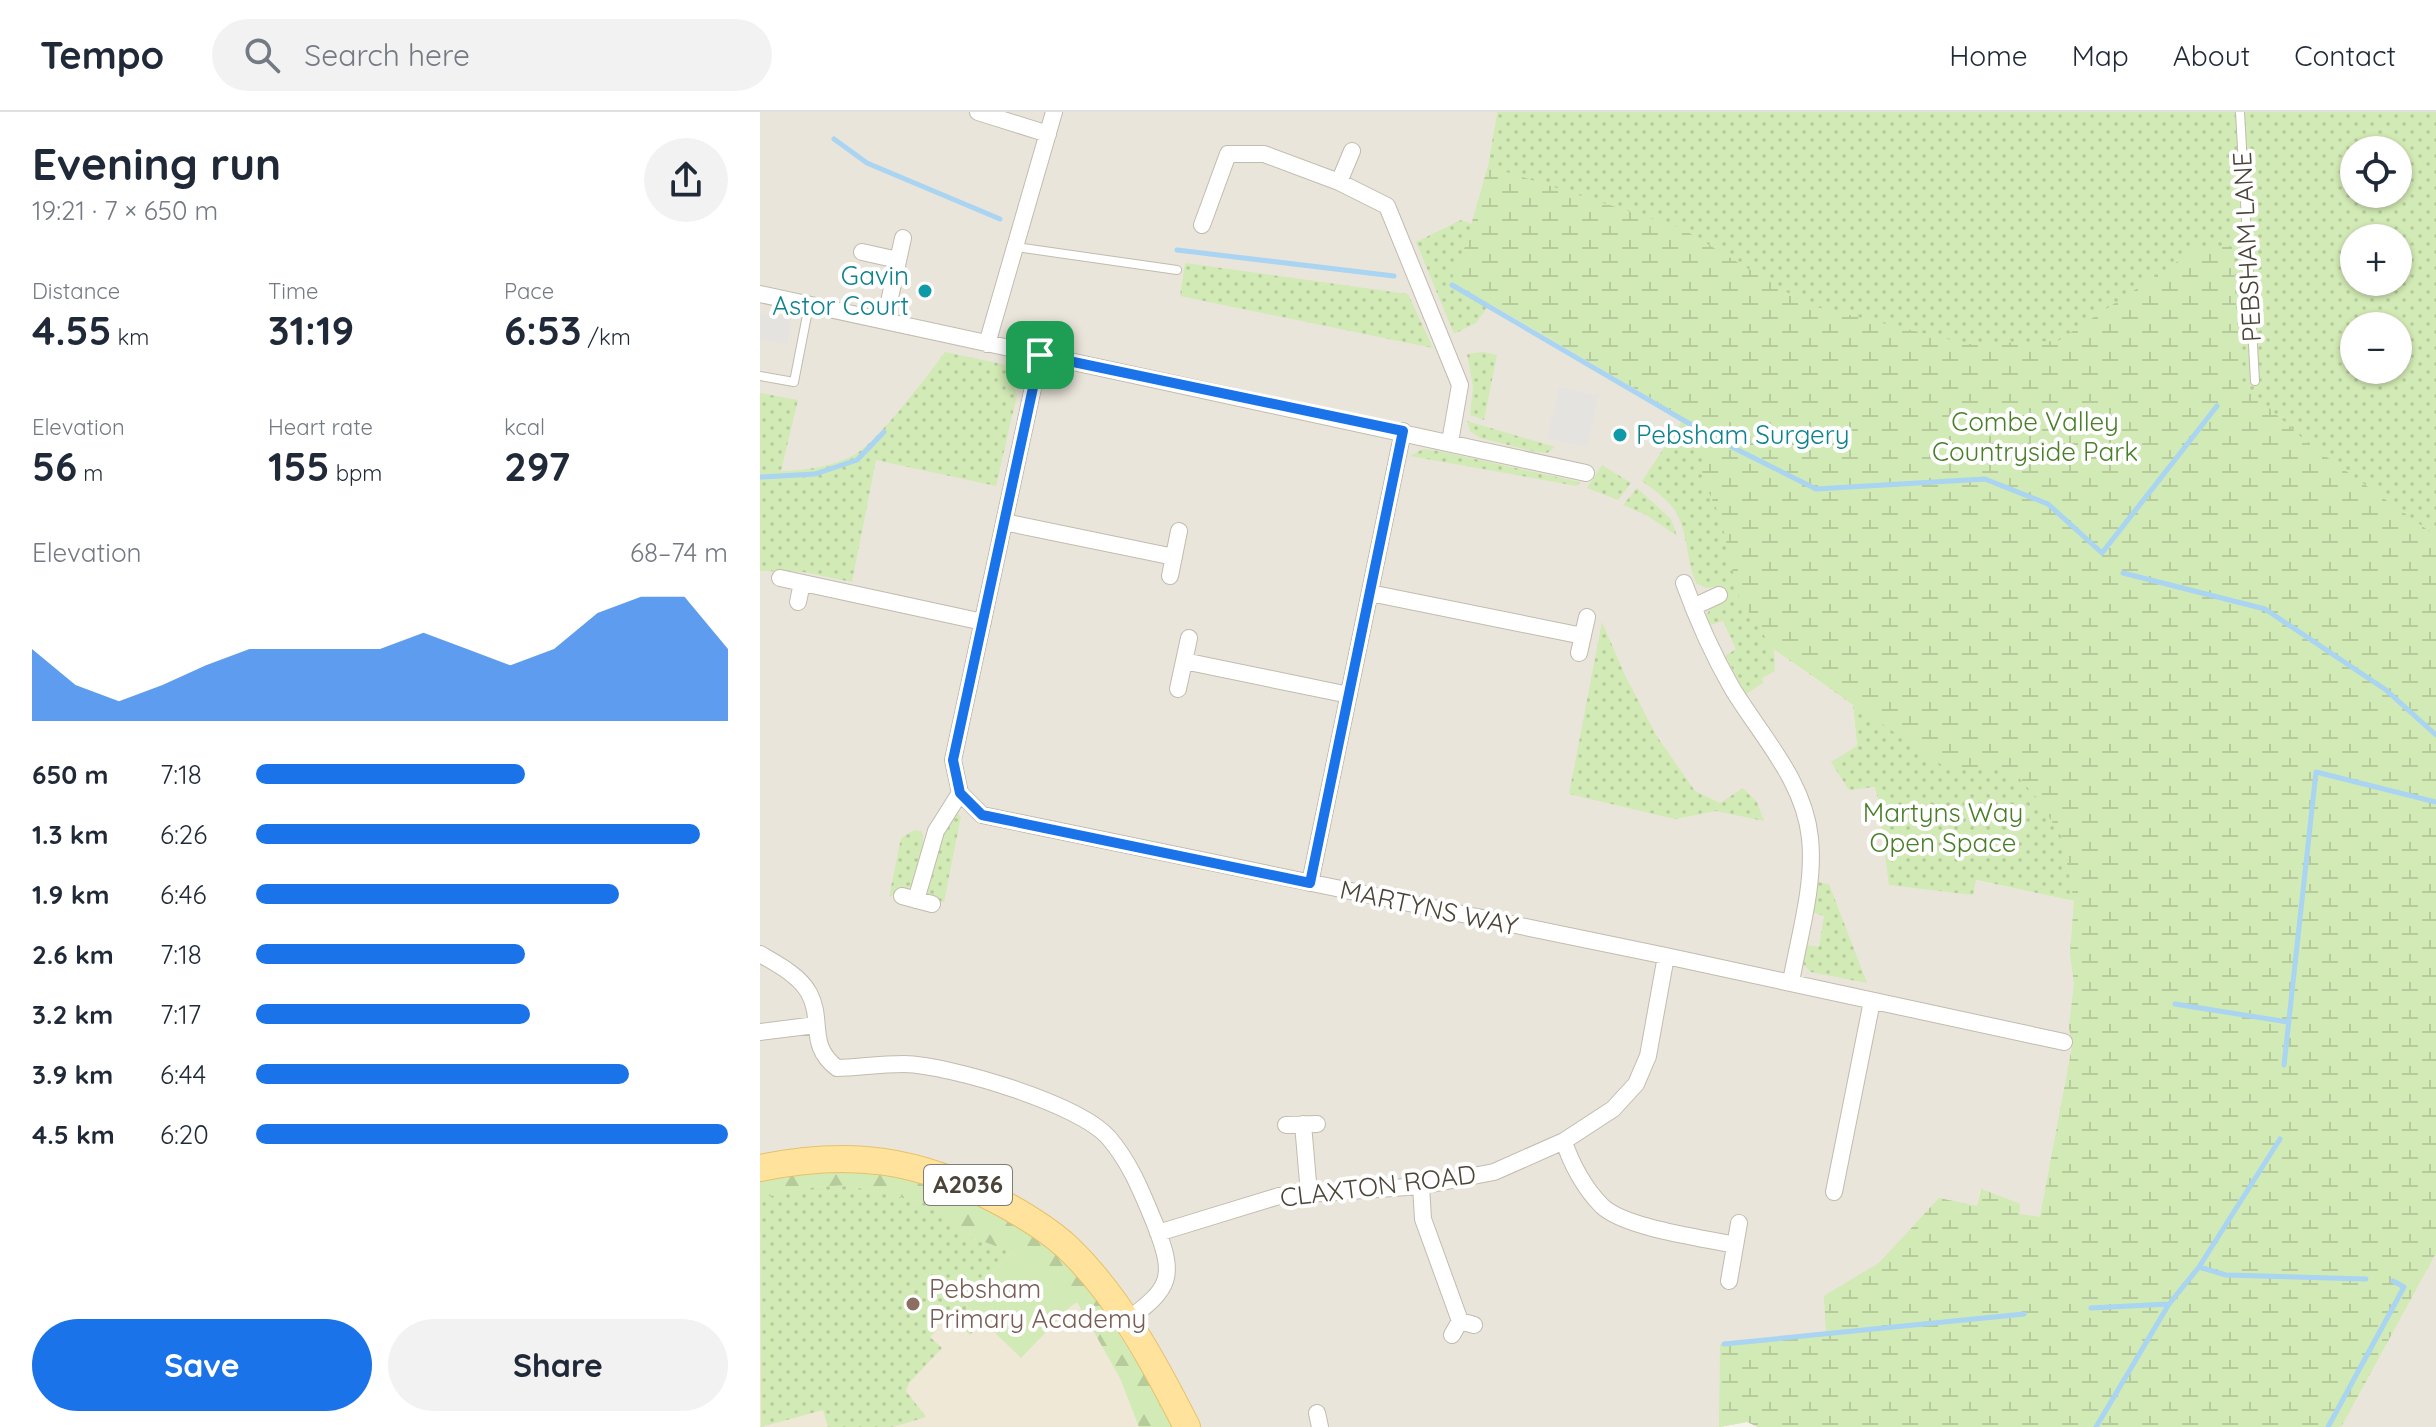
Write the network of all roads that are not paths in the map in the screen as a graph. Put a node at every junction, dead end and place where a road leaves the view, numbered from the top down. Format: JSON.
{"nodes":[{"id":1,"x":978,"y":112,"type":"edge"},
{"id":2,"x":1054,"y":112,"type":"edge"},
{"id":3,"x":2240,"y":112,"type":"edge"},
{"id":4,"x":1048,"y":134,"type":"junction"},
{"id":5,"x":1352,"y":151,"type":"dead end"},
{"id":6,"x":1339,"y":182,"type":"junction"},
{"id":7,"x":1202,"y":225,"type":"dead end"},
{"id":8,"x":903,"y":238,"type":"dead end"},
{"id":9,"x":1015,"y":246,"type":"junction"},
{"id":10,"x":862,"y":252,"type":"dead end"},
{"id":11,"x":898,"y":260,"type":"junction"},
{"id":12,"x":1177,"y":270,"type":"dead end"},
{"id":13,"x":760,"y":294,"type":"edge"},
{"id":14,"x":809,"y":304,"type":"junction"},
{"id":15,"x":885,"y":320,"type":"junction"},
{"id":16,"x":987,"y":344,"type":"junction"},
{"id":17,"x":1040,"y":355,"type":"junction"},
{"id":18,"x":760,"y":376,"type":"edge"},
{"id":19,"x":2255,"y":381,"type":"dead end"},
{"id":20,"x":1403,"y":431,"type":"junction"},
{"id":21,"x":1450,"y":442,"type":"junction"},
{"id":22,"x":1586,"y":473,"type":"dead end"},
{"id":23,"x":1004,"y":522,"type":"junction"},
{"id":24,"x":1179,"y":531,"type":"dead end"},
{"id":25,"x":1174,"y":557,"type":"junction"},
{"id":26,"x":1170,"y":576,"type":"dead end"},
{"id":27,"x":780,"y":578,"type":"dead end"},
{"id":28,"x":802,"y":583,"type":"junction"},
{"id":29,"x":1684,"y":583,"type":"dead end"},
{"id":30,"x":1370,"y":593,"type":"junction"},
{"id":31,"x":1719,"y":595,"type":"dead end"},
{"id":32,"x":798,"y":602,"type":"dead end"},
{"id":33,"x":1693,"y":607,"type":"junction"},
{"id":34,"x":1587,"y":617,"type":"dead end"},
{"id":35,"x":983,"y":622,"type":"junction"},
{"id":36,"x":1583,"y":636,"type":"junction"},
{"id":37,"x":1189,"y":638,"type":"dead end"},
{"id":38,"x":1579,"y":653,"type":"dead end"},
{"id":39,"x":1184,"y":661,"type":"junction"},
{"id":40,"x":1178,"y":689,"type":"dead end"},
{"id":41,"x":1349,"y":695,"type":"junction"},
{"id":42,"x":960,"y":793,"type":"junction"},
{"id":43,"x":1310,"y":883,"type":"junction"},
{"id":44,"x":917,"y":900,"type":"dead end"},
{"id":45,"x":760,"y":954,"type":"edge"},
{"id":46,"x":1666,"y":956,"type":"junction"},
{"id":47,"x":1791,"y":982,"type":"junction"},
{"id":48,"x":1872,"y":1001,"type":"junction"},
{"id":49,"x":816,"y":1025,"type":"junction"},
{"id":50,"x":760,"y":1032,"type":"edge"},
{"id":51,"x":2064,"y":1042,"type":"dead end"},
{"id":52,"x":1302,"y":1124,"type":"dead end"},
{"id":53,"x":1564,"y":1141,"type":"junction"},
{"id":54,"x":1840,"y":1161,"type":"junction"},
{"id":55,"x":1858,"y":1165,"type":"dead end"},
{"id":56,"x":760,"y":1168,"type":"edge"},
{"id":57,"x":1421,"y":1186,"type":"junction"},
{"id":58,"x":1834,"y":1192,"type":"dead end"},
{"id":59,"x":1309,"y":1194,"type":"junction"},
{"id":60,"x":1739,"y":1223,"type":"dead end"},
{"id":61,"x":1158,"y":1233,"type":"junction"},
{"id":62,"x":1735,"y":1245,"type":"junction"},
{"id":63,"x":1729,"y":1281,"type":"dead end"},
{"id":64,"x":1126,"y":1321,"type":"junction"},
{"id":65,"x":1462,"y":1327,"type":"dead end"},
{"id":66,"x":1187,"y":1427,"type":"edge"}],
"edges":[{"from":1,"to":4,"type":"street"},
{"from":2,"to":4,"type":"street"},
{"from":3,"to":19,"type":"lane","name":"PEBSHAM LANE"},
{"from":4,"to":9,"type":"street"},
{"from":5,"to":6,"type":"street"},
{"from":6,"to":7,"type":"street"},
{"from":6,"to":21,"type":"street"},
{"from":8,"to":11,"type":"street"},
{"from":9,"to":12,"type":"lane"},
{"from":9,"to":16,"type":"street"},
{"from":10,"to":11,"type":"street"},
{"from":11,"to":15,"type":"street"},
{"from":13,"to":14,"type":"street"},
{"from":14,"to":15,"type":"street"},
{"from":14,"to":18,"type":"lane"},
{"from":15,"to":16,"type":"street"},
{"from":16,"to":17,"type":"street"},
{"from":17,"to":20,"type":"street"},
{"from":17,"to":23,"type":"street"},
{"from":20,"to":21,"type":"street"},
{"from":20,"to":30,"type":"street"},
{"from":21,"to":22,"type":"street"},
{"from":23,"to":25,"type":"street"},
{"from":23,"to":35,"type":"street"},
{"from":24,"to":25,"type":"street"},
{"from":25,"to":26,"type":"street"},
{"from":27,"to":28,"type":"street"},
{"from":28,"to":32,"type":"street"},
{"from":28,"to":35,"type":"street"},
{"from":29,"to":33,"type":"street"},
{"from":30,"to":36,"type":"street"},
{"from":30,"to":41,"type":"street"},
{"from":31,"to":33,"type":"street"},
{"from":33,"to":47,"type":"street"},
{"from":34,"to":36,"type":"street"},
{"from":35,"to":42,"type":"street"},
{"from":36,"to":38,"type":"street"},
{"from":37,"to":39,"type":"street"},
{"from":39,"to":40,"type":"street"},
{"from":39,"to":41,"type":"street"},
{"from":41,"to":43,"type":"street"},
{"from":42,"to":43,"type":"street","name":"MARTYNS WAY"},
{"from":42,"to":44,"type":"street"},
{"from":43,"to":46,"type":"street","name":"MARTYNS WAY"},
{"from":45,"to":49,"type":"street"},
{"from":46,"to":47,"type":"street","name":"MARTYNS WAY"},
{"from":46,"to":53,"type":"street","name":"CLAXTON ROAD"},
{"from":47,"to":48,"type":"street","name":"MARTYNS WAY"},
{"from":48,"to":51,"type":"street","name":"MARTYNS WAY"},
{"from":48,"to":54,"type":"street"},
{"from":49,"to":50,"type":"street"},
{"from":49,"to":61,"type":"street"},
{"from":52,"to":59,"type":"street"},
{"from":53,"to":57,"type":"street","name":"CLAXTON ROAD"},
{"from":53,"to":62,"type":"street"},
{"from":54,"to":55,"type":"street"},
{"from":54,"to":58,"type":"street"},
{"from":56,"to":64,"type":"main road","number":"A2036"},
{"from":57,"to":59,"type":"street","name":"CLAXTON ROAD"},
{"from":57,"to":65,"type":"street"},
{"from":59,"to":61,"type":"street","name":"CLAXTON ROAD"},
{"from":60,"to":62,"type":"street"},
{"from":61,"to":64,"type":"street"},
{"from":62,"to":63,"type":"street"},
{"from":64,"to":66,"type":"main road","number":"A2036"}]}
